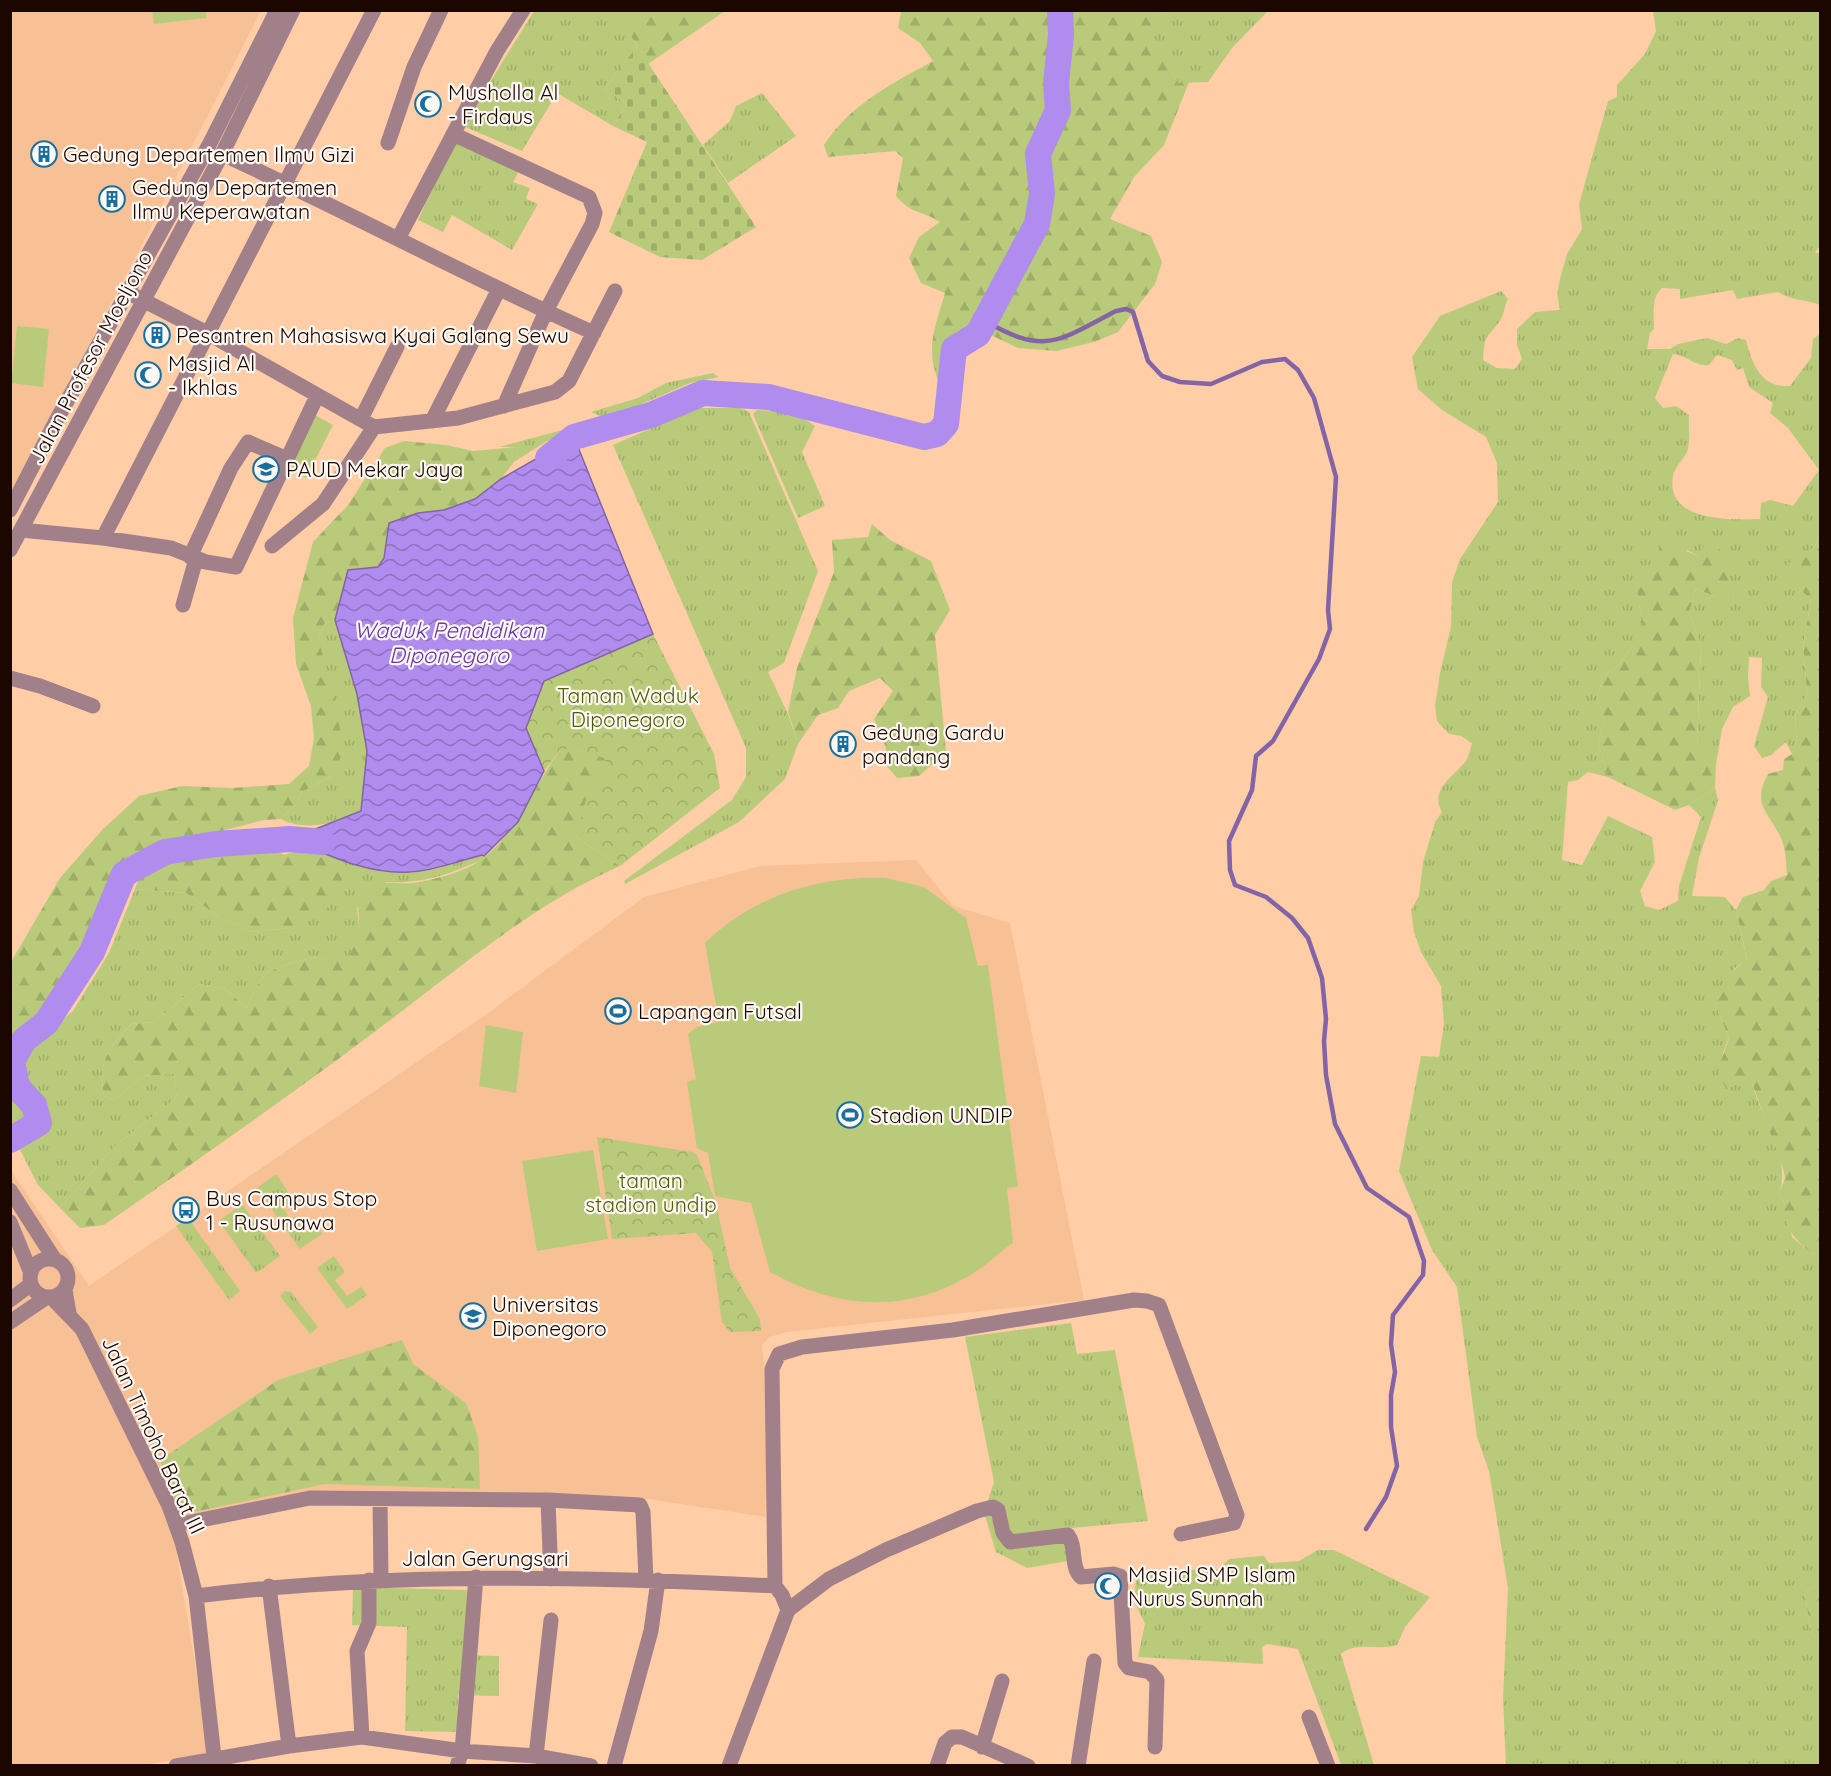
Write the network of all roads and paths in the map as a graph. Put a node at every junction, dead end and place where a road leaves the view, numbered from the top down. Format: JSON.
{"nodes":[{"id":1,"x":277,"y":10,"type":"edge"},
{"id":2,"x":293,"y":10,"type":"edge"},
{"id":3,"x":374,"y":10,"type":"edge"},
{"id":4,"x":441,"y":10,"type":"edge"},
{"id":5,"x":523,"y":10,"type":"edge"},
{"id":6,"x":453,"y":134,"type":"junction"},
{"id":7,"x":388,"y":143,"type":"dead end"},
{"id":8,"x":222,"y":154,"type":"junction"},
{"id":9,"x":286,"y":183,"type":"junction"},
{"id":10,"x":399,"y":237,"type":"junction"},
{"id":11,"x":499,"y":289,"type":"junction"},
{"id":12,"x":615,"y":291,"type":"dead end"},
{"id":13,"x":128,"y":292,"type":"junction"},
{"id":14,"x":145,"y":301,"type":"junction"},
{"id":15,"x":546,"y":311,"type":"junction"},
{"id":16,"x":207,"y":333,"type":"junction"},
{"id":17,"x":594,"y":333,"type":"junction"},
{"id":18,"x":398,"y":347,"type":"dead end"},
{"id":19,"x":317,"y":396,"type":"junction"},
{"id":20,"x":504,"y":406,"type":"junction"},
{"id":21,"x":432,"y":421,"type":"junction"},
{"id":22,"x":368,"y":423,"type":"junction"},
{"id":23,"x":287,"y":459,"type":"junction"},
{"id":24,"x":10,"y":510,"type":"edge"},
{"id":25,"x":21,"y":530,"type":"junction"},
{"id":26,"x":103,"y":538,"type":"junction"},
{"id":27,"x":272,"y":546,"type":"dead end"},
{"id":28,"x":10,"y":550,"type":"edge"},
{"id":29,"x":193,"y":558,"type":"junction"},
{"id":30,"x":183,"y":605,"type":"dead end"},
{"id":31,"x":10,"y":678,"type":"edge"},
{"id":32,"x":93,"y":706,"type":"dead end"},
{"id":33,"x":10,"y":1190,"type":"edge"},
{"id":34,"x":10,"y":1222,"type":"edge"},
{"id":35,"x":55,"y":1260,"type":"junction"},
{"id":36,"x":31,"y":1278,"type":"junction"},
{"id":37,"x":55,"y":1295,"type":"junction"},
{"id":38,"x":10,"y":1300,"type":"edge"},
{"id":39,"x":10,"y":1322,"type":"edge"},
{"id":40,"x":380,"y":1500,"type":"junction"},
{"id":41,"x":548,"y":1500,"type":"junction"},
{"id":42,"x":176,"y":1525,"type":"junction"},
{"id":43,"x":1181,"y":1534,"type":"dead end"},
{"id":44,"x":476,"y":1576,"type":"junction"},
{"id":45,"x":551,"y":1579,"type":"junction"},
{"id":46,"x":375,"y":1580,"type":"junction"},
{"id":47,"x":652,"y":1580,"type":"junction"},
{"id":48,"x":775,"y":1586,"type":"junction"},
{"id":49,"x":269,"y":1587,"type":"junction"},
{"id":50,"x":196,"y":1596,"type":"junction"},
{"id":51,"x":788,"y":1610,"type":"junction"},
{"id":52,"x":551,"y":1620,"type":"dead end"},
{"id":53,"x":1094,"y":1661,"type":"dead end"},
{"id":54,"x":1002,"y":1681,"type":"dead end"},
{"id":55,"x":1309,"y":1717,"type":"dead end"},
{"id":56,"x":362,"y":1737,"type":"junction"},
{"id":57,"x":289,"y":1746,"type":"junction"},
{"id":58,"x":982,"y":1747,"type":"junction"},
{"id":59,"x":1155,"y":1747,"type":"dead end"},
{"id":60,"x":536,"y":1756,"type":"junction"},
{"id":61,"x":459,"y":1759,"type":"edge"},
{"id":62,"x":214,"y":1762,"type":"edge"},
{"id":63,"x":572,"y":1764,"type":"edge"},
{"id":64,"x":176,"y":1766,"type":"edge"},
{"id":65,"x":591,"y":1766,"type":"edge"},
{"id":66,"x":614,"y":1766,"type":"edge"},
{"id":67,"x":729,"y":1766,"type":"edge"},
{"id":68,"x":937,"y":1766,"type":"edge"},
{"id":69,"x":1028,"y":1766,"type":"edge"},
{"id":70,"x":1078,"y":1766,"type":"edge"},
{"id":71,"x":1328,"y":1766,"type":"edge"}],
"edges":[{"from":1,"to":13,"type":"street"},
{"from":2,"to":8,"type":"street","name":"Jalan Profesor Moeljono"},
{"from":3,"to":9,"type":"street"},
{"from":4,"to":7,"type":"street"},
{"from":5,"to":6,"type":"street"},
{"from":6,"to":10,"type":"street"},
{"from":6,"to":15,"type":"street"},
{"from":8,"to":9,"type":"street"},
{"from":8,"to":14,"type":"street","name":"Jalan Profesor Moeljono"},
{"from":9,"to":10,"type":"street"},
{"from":9,"to":16,"type":"street"},
{"from":10,"to":11,"type":"street"},
{"from":11,"to":15,"type":"street"},
{"from":11,"to":21,"type":"street"},
{"from":12,"to":17,"type":"street"},
{"from":13,"to":14,"type":"street"},
{"from":13,"to":24,"type":"street"},
{"from":14,"to":16,"type":"street"},
{"from":14,"to":25,"type":"street","name":"Jalan Profesor Moeljono"},
{"from":15,"to":17,"type":"street"},
{"from":15,"to":20,"type":"street"},
{"from":16,"to":19,"type":"street"},
{"from":16,"to":26,"type":"street"},
{"from":17,"to":20,"type":"street"},
{"from":18,"to":22,"type":"street"},
{"from":19,"to":22,"type":"street"},
{"from":19,"to":23,"type":"street"},
{"from":20,"to":21,"type":"street"},
{"from":21,"to":22,"type":"street"},
{"from":22,"to":27,"type":"street"},
{"from":23,"to":29,"type":"street"},
{"from":23,"to":29,"type":"street"},
{"from":25,"to":26,"type":"street"},
{"from":25,"to":28,"type":"street","name":"Jalan Profesor Moeljono"},
{"from":26,"to":29,"type":"street"},
{"from":29,"to":30,"type":"street"},
{"from":31,"to":32,"type":"street"},
{"from":33,"to":35,"type":"street"},
{"from":34,"to":36,"type":"street"},
{"from":35,"to":36,"type":"street"},
{"from":35,"to":37,"type":"street"},
{"from":36,"to":37,"type":"street"},
{"from":36,"to":38,"type":"street"},
{"from":37,"to":39,"type":"street"},
{"from":37,"to":42,"type":"street","name":"Jalan Timoho Barat III"},
{"from":40,"to":41,"type":"street"},
{"from":40,"to":42,"type":"street"},
{"from":40,"to":46,"type":"street"},
{"from":41,"to":45,"type":"street"},
{"from":41,"to":47,"type":"street"},
{"from":42,"to":50,"type":"street","name":"Jalan Timoho Barat III"},
{"from":43,"to":48,"type":"street"},
{"from":44,"to":45,"type":"street","name":"Jalan Gerungsari"},
{"from":44,"to":46,"type":"street","name":"Jalan Gerungsari"},
{"from":44,"to":61,"type":"street"},
{"from":45,"to":47,"type":"street","name":"Jalan Gerungsari"},
{"from":46,"to":49,"type":"street","name":"Jalan Gerungsari"},
{"from":46,"to":56,"type":"street"},
{"from":47,"to":48,"type":"street","name":"Jalan Gerungsari"},
{"from":47,"to":66,"type":"street"},
{"from":48,"to":51,"type":"street"},
{"from":49,"to":50,"type":"street","name":"Jalan Gerungsari"},
{"from":49,"to":57,"type":"street"},
{"from":50,"to":62,"type":"street","name":"Jalan Timoho Barat III"},
{"from":51,"to":59,"type":"street"},
{"from":51,"to":67,"type":"street"},
{"from":52,"to":60,"type":"street"},
{"from":53,"to":70,"type":"street"},
{"from":54,"to":58,"type":"street"},
{"from":55,"to":71,"type":"street"},
{"from":56,"to":57,"type":"street"},
{"from":56,"to":61,"type":"street"},
{"from":57,"to":62,"type":"street"},
{"from":58,"to":68,"type":"street"},
{"from":58,"to":69,"type":"street"},
{"from":60,"to":61,"type":"street"},
{"from":60,"to":63,"type":"street"},
{"from":62,"to":64,"type":"street"},
{"from":63,"to":65,"type":"street"}]}
